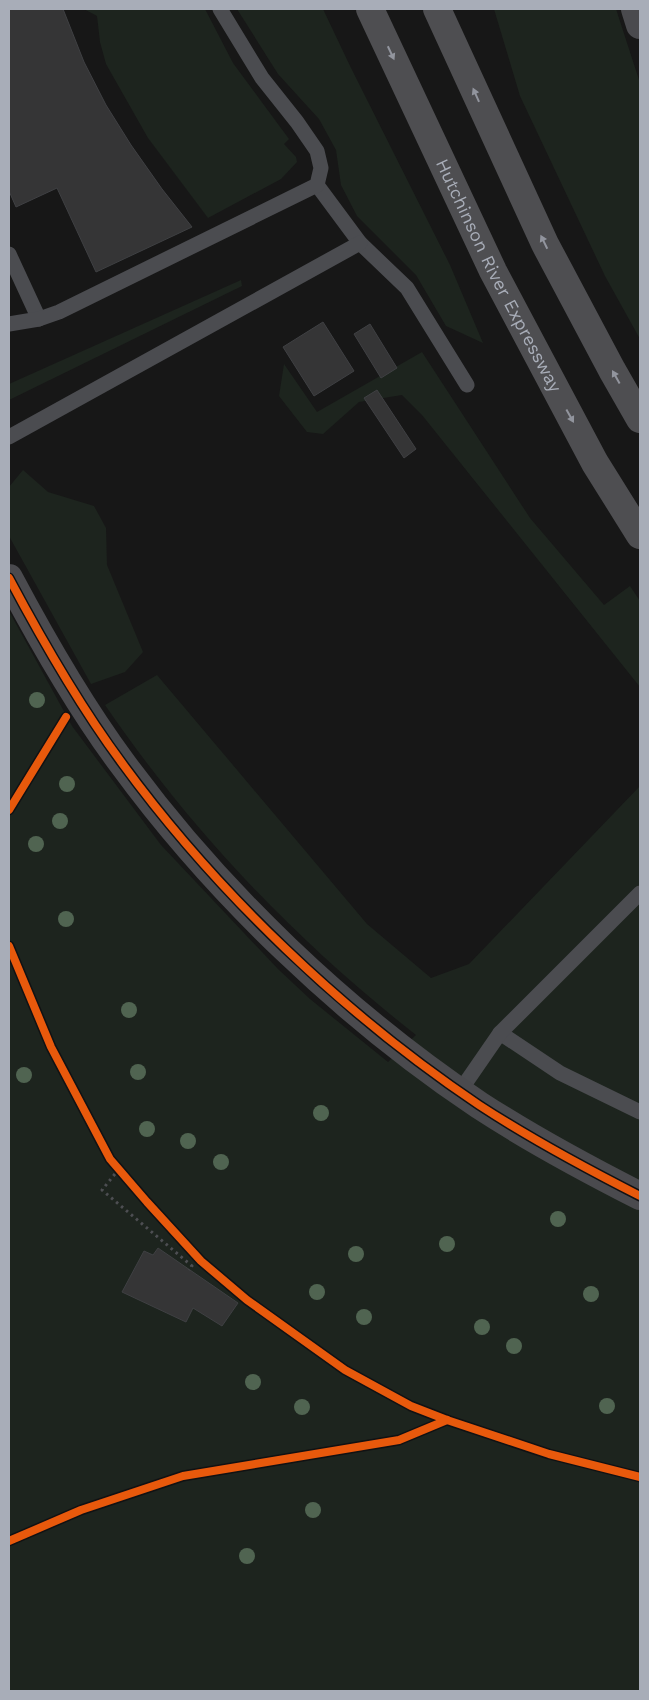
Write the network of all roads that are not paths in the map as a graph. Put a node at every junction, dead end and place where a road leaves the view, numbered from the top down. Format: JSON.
{"nodes":[{"id":1,"x":220,"y":9,"type":"edge"},
{"id":2,"x":370,"y":9,"type":"edge"},
{"id":3,"x":437,"y":9,"type":"edge"},
{"id":4,"x":635,"y":9,"type":"edge"},
{"id":5,"x":640,"y":25,"type":"edge"},
{"id":6,"x":317,"y":185,"type":"junction"},
{"id":7,"x":360,"y":243,"type":"junction"},
{"id":8,"x":9,"y":254,"type":"edge"},
{"id":9,"x":39,"y":319,"type":"junction"},
{"id":10,"x":9,"y":324,"type":"edge"},
{"id":11,"x":467,"y":385,"type":"dead end"},
{"id":12,"x":640,"y":419,"type":"edge"},
{"id":13,"x":9,"y":437,"type":"edge"},
{"id":14,"x":640,"y":535,"type":"edge"},
{"id":15,"x":9,"y":578,"type":"edge"},
{"id":16,"x":640,"y":893,"type":"edge"},
{"id":17,"x":500,"y":1033,"type":"junction"},
{"id":18,"x":460,"y":1091,"type":"junction"},
{"id":19,"x":640,"y":1112,"type":"edge"},
{"id":20,"x":640,"y":1196,"type":"edge"}],
"edges":[{"from":1,"to":6,"type":"lane"},
{"from":2,"to":14,"type":"highway","name":"Hutchinson River Expressway","one_way":true},
{"from":12,"to":3,"type":"highway","one_way":true},
{"from":4,"to":5,"type":"street"},
{"from":6,"to":7,"type":"lane"},
{"from":6,"to":9,"type":"lane"},
{"from":7,"to":11,"type":"lane"},
{"from":7,"to":13,"type":"lane"},
{"from":8,"to":9,"type":"lane"},
{"from":9,"to":10,"type":"lane"},
{"from":15,"to":18,"type":"street"},
{"from":16,"to":17,"type":"lane"},
{"from":17,"to":18,"type":"lane"},
{"from":17,"to":19,"type":"lane"},
{"from":18,"to":20,"type":"street"}]}
